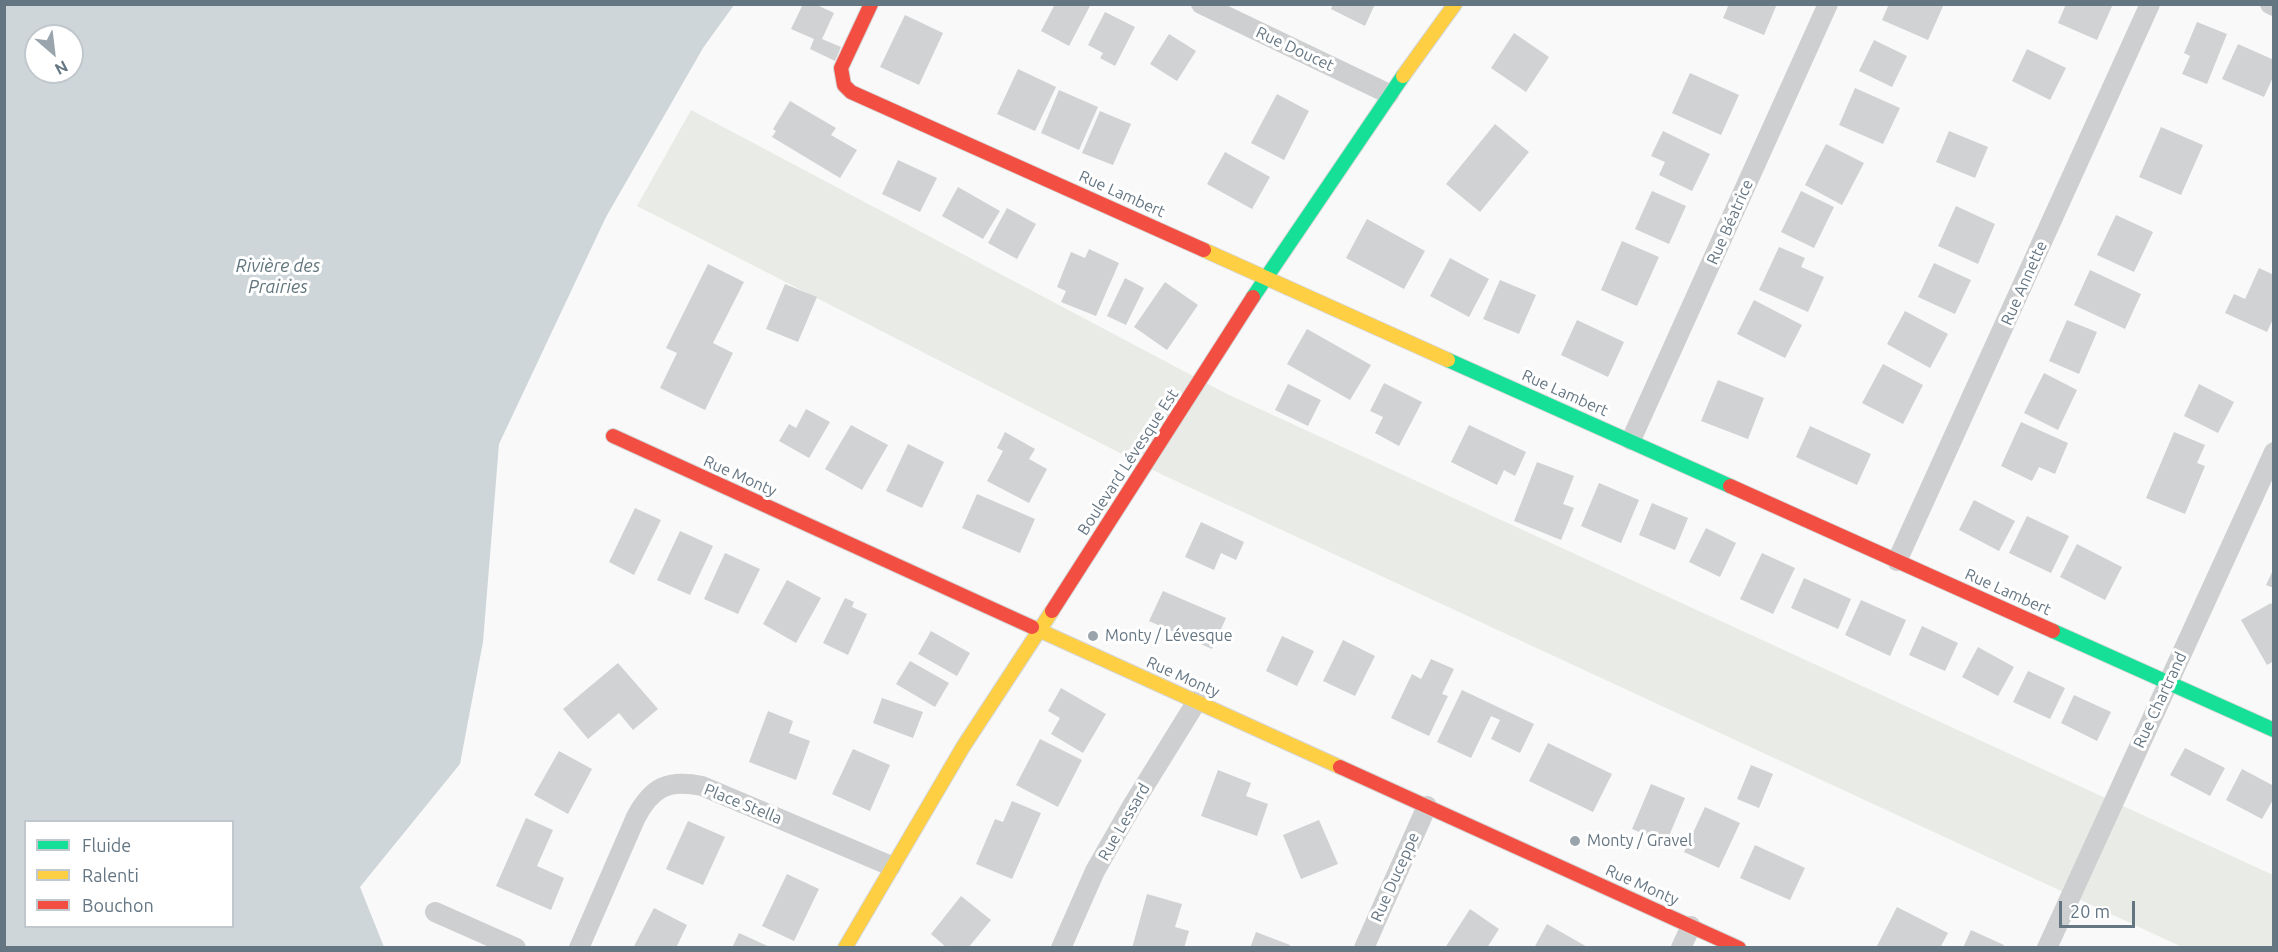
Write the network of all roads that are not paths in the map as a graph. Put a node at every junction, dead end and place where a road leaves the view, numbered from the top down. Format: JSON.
{"nodes":[{"id":1,"x":871,"y":4,"type":"edge"},
{"id":2,"x":1201,"y":4,"type":"edge"},
{"id":3,"x":1455,"y":4,"type":"edge"},
{"id":4,"x":1828,"y":4,"type":"edge"},
{"id":5,"x":2150,"y":4,"type":"edge"},
{"id":6,"x":1389,"y":94,"type":"junction"},
{"id":7,"x":1266,"y":276,"type":"junction"},
{"id":8,"x":613,"y":436,"type":"dead end"},
{"id":9,"x":1631,"y":440,"type":"junction"},
{"id":10,"x":2274,"y":452,"type":"edge"},
{"id":11,"x":1897,"y":561,"type":"junction"},
{"id":12,"x":1040,"y":630,"type":"junction"},
{"id":13,"x":2168,"y":682,"type":"junction"},
{"id":14,"x":1197,"y":701,"type":"junction"},
{"id":15,"x":2274,"y":730,"type":"edge"},
{"id":16,"x":1427,"y":806,"type":"junction"},
{"id":17,"x":891,"y":866,"type":"junction"},
{"id":18,"x":435,"y":912,"type":"dead end"},
{"id":19,"x":1691,"y":926,"type":"junction"},
{"id":20,"x":516,"y":948,"type":"edge"},
{"id":21,"x":579,"y":948,"type":"edge"},
{"id":22,"x":845,"y":948,"type":"edge"},
{"id":23,"x":1061,"y":948,"type":"edge"},
{"id":24,"x":1364,"y":948,"type":"edge"},
{"id":25,"x":1681,"y":948,"type":"edge"},
{"id":26,"x":1739,"y":948,"type":"edge"},
{"id":27,"x":2047,"y":948,"type":"edge"}],
"edges":[{"from":1,"to":7,"type":"street","name":"Rue Lambert"},
{"from":2,"to":6,"type":"street","name":"Rue Doucet"},
{"from":3,"to":6,"type":"street","name":"Boulevard Lévesque Est"},
{"from":4,"to":9,"type":"street","name":"Rue Béatrice"},
{"from":5,"to":11,"type":"street","name":"Rue Annette"},
{"from":6,"to":7,"type":"street","name":"Boulevard Lévesque Est"},
{"from":7,"to":9,"type":"street","name":"Rue Lambert"},
{"from":7,"to":12,"type":"street","name":"Boulevard Lévesque Est"},
{"from":8,"to":12,"type":"street","name":"Rue Monty"},
{"from":9,"to":11,"type":"street","name":"Rue Lambert"},
{"from":10,"to":13,"type":"street","name":"Rue Chartrand"},
{"from":11,"to":13,"type":"street","name":"Rue Lambert"},
{"from":12,"to":14,"type":"street","name":"Rue Monty"},
{"from":12,"to":17,"type":"street","name":"Boulevard Lévesque Est"},
{"from":13,"to":15,"type":"street","name":"Rue Lambert"},
{"from":13,"to":27,"type":"street","name":"Rue Chartrand"},
{"from":14,"to":16,"type":"street","name":"Rue Monty"},
{"from":14,"to":23,"type":"street","name":"Rue Lessard"},
{"from":16,"to":19,"type":"street","name":"Rue Monty"},
{"from":16,"to":24,"type":"street","name":"Rue Duceppe"},
{"from":17,"to":21,"type":"street","name":"Place Stella"},
{"from":17,"to":22,"type":"street","name":"Boulevard Lévesque Est"},
{"from":18,"to":20,"type":"street"},
{"from":19,"to":25,"type":"street"},
{"from":19,"to":26,"type":"street","name":"Rue Monty"}]}
